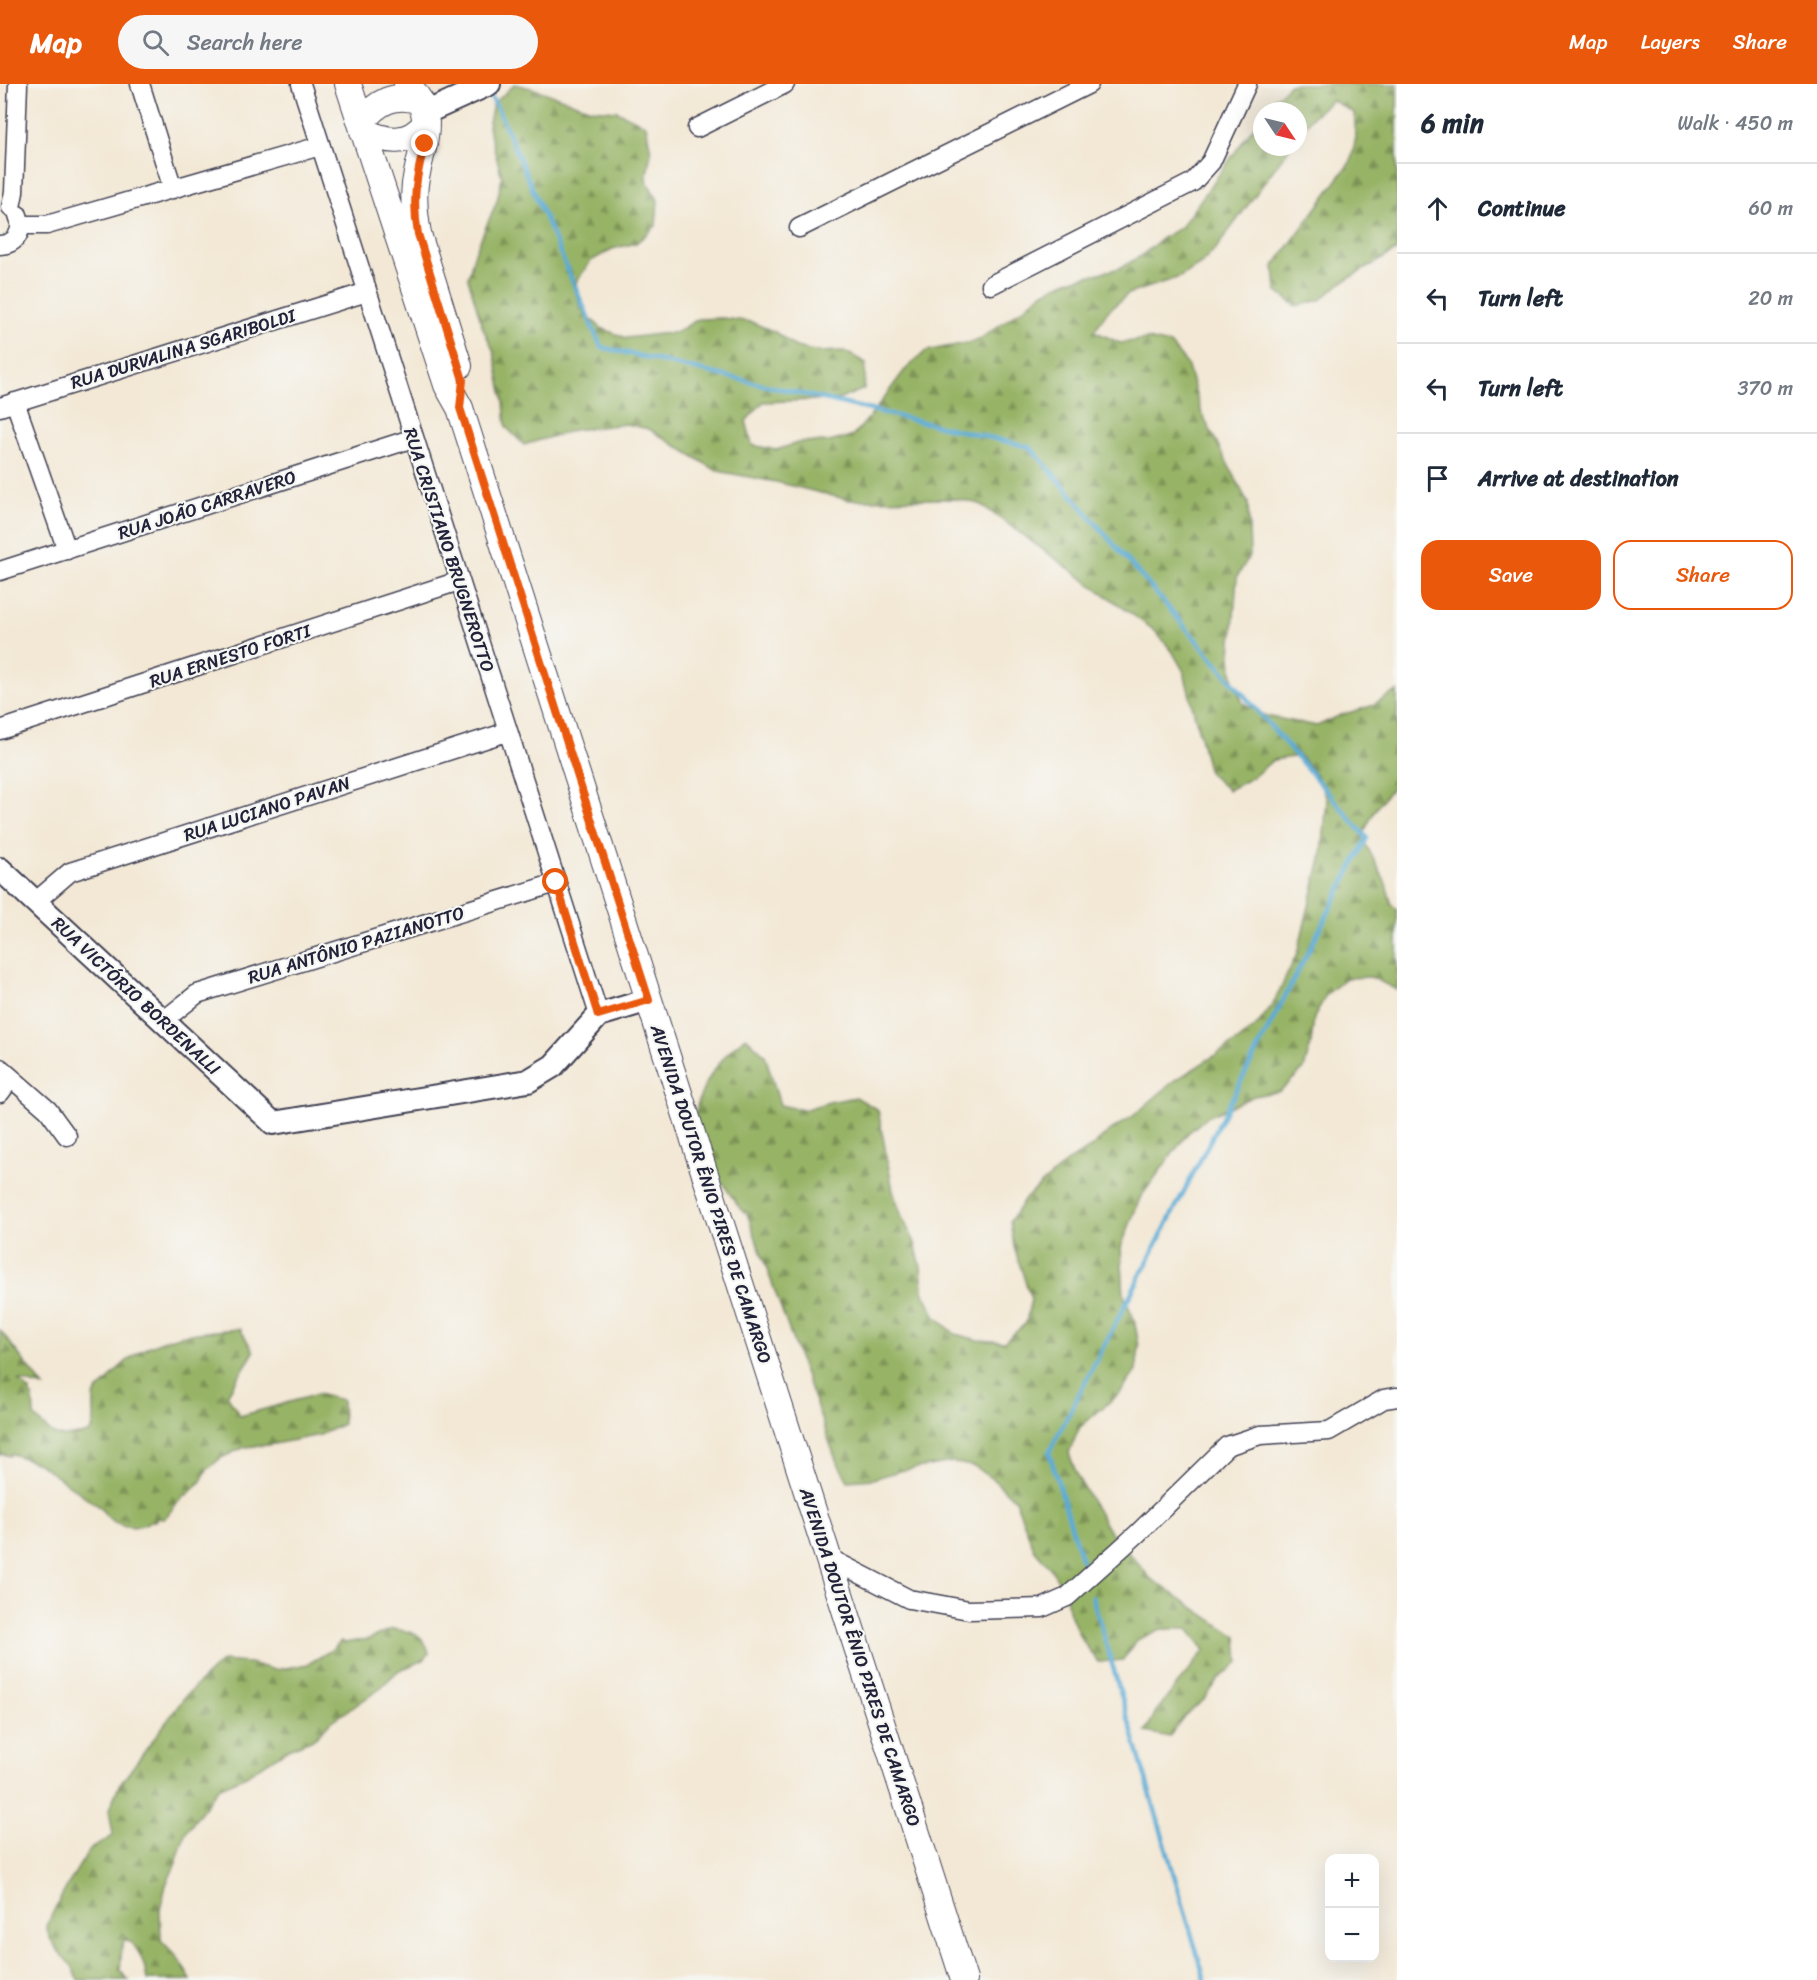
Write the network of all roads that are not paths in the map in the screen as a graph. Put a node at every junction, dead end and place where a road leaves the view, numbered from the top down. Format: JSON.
{"nodes":[{"id":1,"x":18,"y":84,"type":"edge"},
{"id":2,"x":140,"y":84,"type":"edge"},
{"id":3,"x":301,"y":84,"type":"edge"},
{"id":4,"x":348,"y":84,"type":"edge"},
{"id":5,"x":785,"y":84,"type":"edge"},
{"id":6,"x":1089,"y":84,"type":"edge"},
{"id":7,"x":1246,"y":84,"type":"edge"},
{"id":8,"x":485,"y":86,"type":"edge"},
{"id":9,"x":419,"y":105,"type":"edge"},
{"id":10,"x":362,"y":127,"type":"junction"},
{"id":11,"x":697,"y":128,"type":"dead end"},
{"id":12,"x":320,"y":146,"type":"junction"},
{"id":13,"x":173,"y":189,"type":"junction"},
{"id":14,"x":5,"y":206,"type":"edge"},
{"id":15,"x":21,"y":225,"type":"junction"},
{"id":16,"x":799,"y":228,"type":"dead end"},
{"id":17,"x":0,"y":245,"type":"edge"},
{"id":18,"x":991,"y":285,"type":"dead end"},
{"id":19,"x":367,"y":292,"type":"junction"},
{"id":20,"x":8,"y":404,"type":"edge"},
{"id":21,"x":460,"y":408,"type":"junction"},
{"id":22,"x":414,"y":438,"type":"junction"},
{"id":23,"x":67,"y":550,"type":"junction"},
{"id":24,"x":0,"y":571,"type":"edge"},
{"id":25,"x":459,"y":581,"type":"junction"},
{"id":26,"x":0,"y":730,"type":"edge"},
{"id":27,"x":507,"y":732,"type":"junction"},
{"id":28,"x":0,"y":869,"type":"edge"},
{"id":29,"x":556,"y":882,"type":"junction"},
{"id":30,"x":35,"y":902,"type":"junction"},
{"id":31,"x":649,"y":1000,"type":"junction"},
{"id":32,"x":598,"y":1015,"type":"junction"},
{"id":33,"x":163,"y":1021,"type":"junction"},
{"id":34,"x":6,"y":1073,"type":"edge"},
{"id":35,"x":0,"y":1093,"type":"edge"},
{"id":36,"x":67,"y":1136,"type":"dead end"},
{"id":37,"x":1397,"y":1397,"type":"edge"},
{"id":38,"x":829,"y":1558,"type":"junction"},
{"id":39,"x":964,"y":1980,"type":"edge"}],
"edges":[{"from":1,"to":14,"type":"street"},
{"from":2,"to":13,"type":"street"},
{"from":3,"to":12,"type":"street","name":"RUA CRISTIANO BRUGNEROTTO"},
{"from":4,"to":10,"type":"main road","name":"AVENIDA DOUTOR ÊNIO PIRES DE CAMARGO"},
{"from":5,"to":11,"type":"street"},
{"from":6,"to":16,"type":"street"},
{"from":7,"to":18,"type":"street"},
{"from":8,"to":9,"type":"street"},
{"from":9,"to":10,"type":"main road"},
{"from":9,"to":10,"type":"main road"},
{"from":9,"to":21,"type":"main road","name":"AVENIDA DOUTOR ÊNIO PIRES DE CAMARGO"},
{"from":10,"to":21,"type":"main road","name":"AVENIDA DOUTOR ÊNIO PIRES DE CAMARGO"},
{"from":12,"to":13,"type":"street"},
{"from":12,"to":19,"type":"street","name":"RUA CRISTIANO BRUGNEROTTO"},
{"from":13,"to":15,"type":"street"},
{"from":14,"to":15,"type":"street"},
{"from":15,"to":17,"type":"street"},
{"from":19,"to":20,"type":"street","name":"RUA DURVALINA SGARIBOLDI"},
{"from":19,"to":22,"type":"street","name":"RUA CRISTIANO BRUGNEROTTO"},
{"from":20,"to":23,"type":"street"},
{"from":21,"to":31,"type":"main road","name":"AVENIDA DOUTOR ÊNIO PIRES DE CAMARGO"},
{"from":22,"to":23,"type":"street","name":"RUA JOÃO CARRAVERO"},
{"from":22,"to":25,"type":"street","name":"RUA CRISTIANO BRUGNEROTTO"},
{"from":23,"to":24,"type":"street","name":"RUA JOÃO CARRAVERO"},
{"from":25,"to":26,"type":"street","name":"RUA ERNESTO FORTI"},
{"from":25,"to":27,"type":"street","name":"RUA CRISTIANO BRUGNEROTTO"},
{"from":27,"to":29,"type":"street","name":"RUA CRISTIANO BRUGNEROTTO"},
{"from":27,"to":30,"type":"street","name":"RUA LUCIANO PAVAN"},
{"from":28,"to":30,"type":"street","name":"RUA VICTÓRIO BORDENALLI"},
{"from":29,"to":32,"type":"street","name":"RUA CRISTIANO BRUGNEROTTO"},
{"from":29,"to":33,"type":"street","name":"RUA ANTÔNIO PAZIANOTTO"},
{"from":30,"to":33,"type":"street","name":"RUA VICTÓRIO BORDENALLI"},
{"from":31,"to":32,"type":"street"},
{"from":31,"to":38,"type":"main road","name":"AVENIDA DOUTOR ÊNIO PIRES DE CAMARGO"},
{"from":32,"to":33,"type":"street","name":"RUA VICTÓRIO BORDENALLI"},
{"from":34,"to":35,"type":"street"},
{"from":34,"to":36,"type":"street"},
{"from":37,"to":38,"type":"street"},
{"from":38,"to":39,"type":"main road","name":"AVENIDA DOUTOR ÊNIO PIRES DE CAMARGO"}]}
